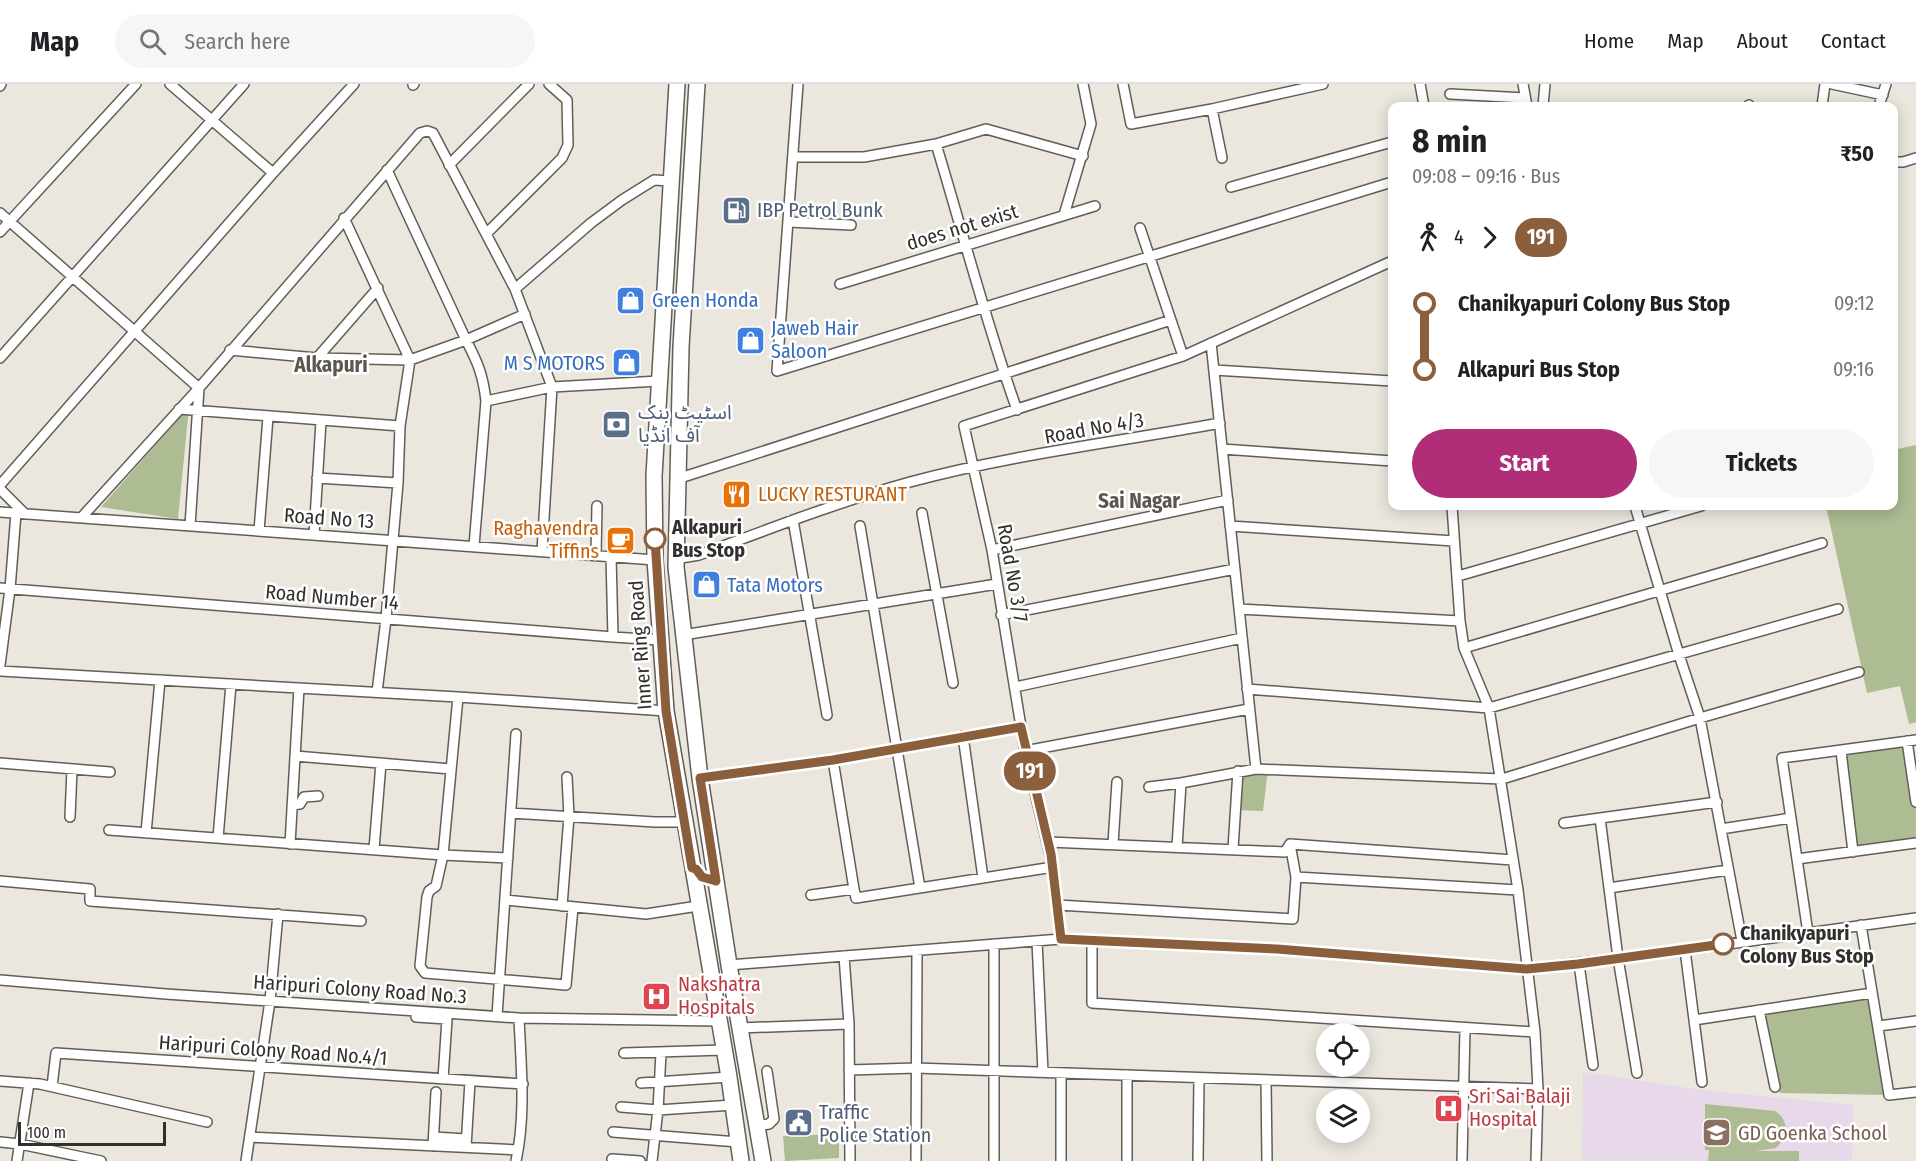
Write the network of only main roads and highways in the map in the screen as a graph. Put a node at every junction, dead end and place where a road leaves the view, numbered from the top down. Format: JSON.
{"nodes":[{"id":1,"x":677,"y":84,"type":"edge"},
{"id":2,"x":697,"y":84,"type":"edge"},
{"id":3,"x":692,"y":868,"type":"junction"},
{"id":4,"x":716,"y":881,"type":"junction"},
{"id":5,"x":741,"y":1161,"type":"edge"},
{"id":6,"x":763,"y":1161,"type":"edge"}],
"edges":[{"from":1,"to":3,"type":"highway","name":"Inner Ring Road"},
{"from":2,"to":4,"type":"highway"},
{"from":3,"to":4,"type":"highway"},
{"from":3,"to":5,"type":"highway","name":"Inner Ring Road"},
{"from":4,"to":6,"type":"highway"}]}
